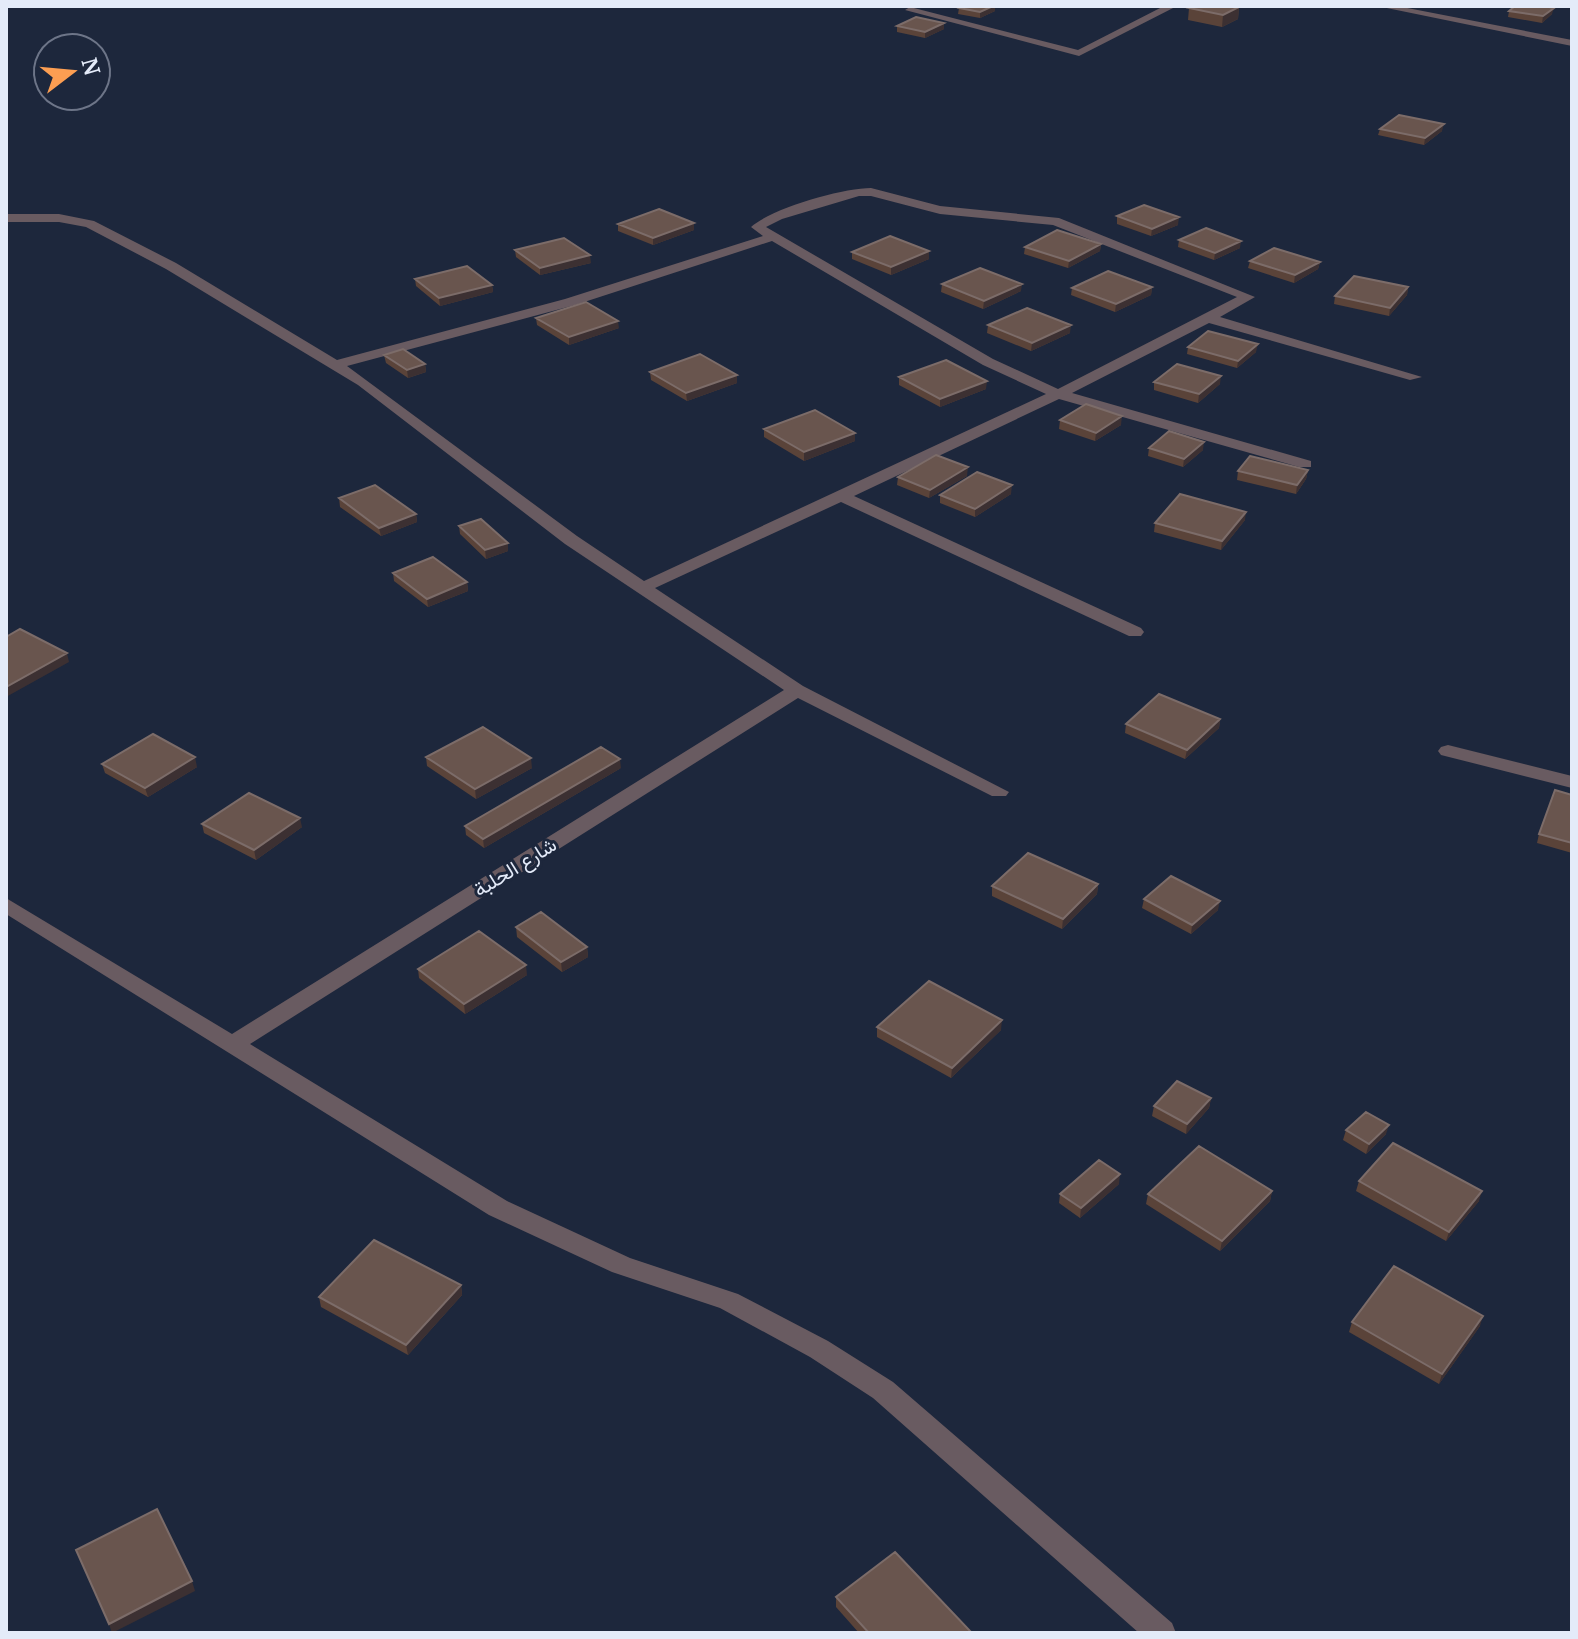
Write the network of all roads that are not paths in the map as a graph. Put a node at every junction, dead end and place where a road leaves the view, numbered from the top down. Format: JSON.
{"nodes":[{"id":1,"x":920,"y":6,"type":"edge"},
{"id":2,"x":1172,"y":6,"type":"edge"},
{"id":3,"x":1382,"y":6,"type":"edge"},
{"id":4,"x":1571,"y":41,"type":"edge"},
{"id":5,"x":6,"y":218,"type":"edge"},
{"id":6,"x":770,"y":238,"type":"junction"},
{"id":7,"x":1208,"y":318,"type":"junction"},
{"id":8,"x":334,"y":365,"type":"junction"},
{"id":9,"x":1415,"y":377,"type":"dead end"},
{"id":10,"x":1058,"y":394,"type":"junction"},
{"id":11,"x":1305,"y":464,"type":"dead end"},
{"id":12,"x":840,"y":496,"type":"junction"},
{"id":13,"x":642,"y":588,"type":"junction"},
{"id":14,"x":1135,"y":632,"type":"dead end"},
{"id":15,"x":797,"y":690,"type":"junction"},
{"id":16,"x":1448,"y":751,"type":"dead end"},
{"id":17,"x":1572,"y":782,"type":"edge"},
{"id":18,"x":999,"y":792,"type":"dead end"},
{"id":19,"x":6,"y":905,"type":"edge"},
{"id":20,"x":233,"y":1044,"type":"junction"},
{"id":21,"x":1161,"y":1633,"type":"edge"}],
"edges":[{"from":1,"to":2,"type":"street"},
{"from":3,"to":4,"type":"street"},
{"from":5,"to":8,"type":"street"},
{"from":6,"to":7,"type":"street"},
{"from":6,"to":8,"type":"street"},
{"from":6,"to":10,"type":"street"},
{"from":7,"to":9,"type":"street"},
{"from":7,"to":10,"type":"street"},
{"from":8,"to":13,"type":"street"},
{"from":10,"to":11,"type":"street"},
{"from":10,"to":12,"type":"street"},
{"from":12,"to":13,"type":"street"},
{"from":12,"to":14,"type":"street"},
{"from":13,"to":15,"type":"street"},
{"from":15,"to":18,"type":"street"},
{"from":15,"to":20,"type":"street","name":"شارع الحلبة"},
{"from":16,"to":17,"type":"street"},
{"from":19,"to":20,"type":"street"},
{"from":20,"to":21,"type":"street"}]}
